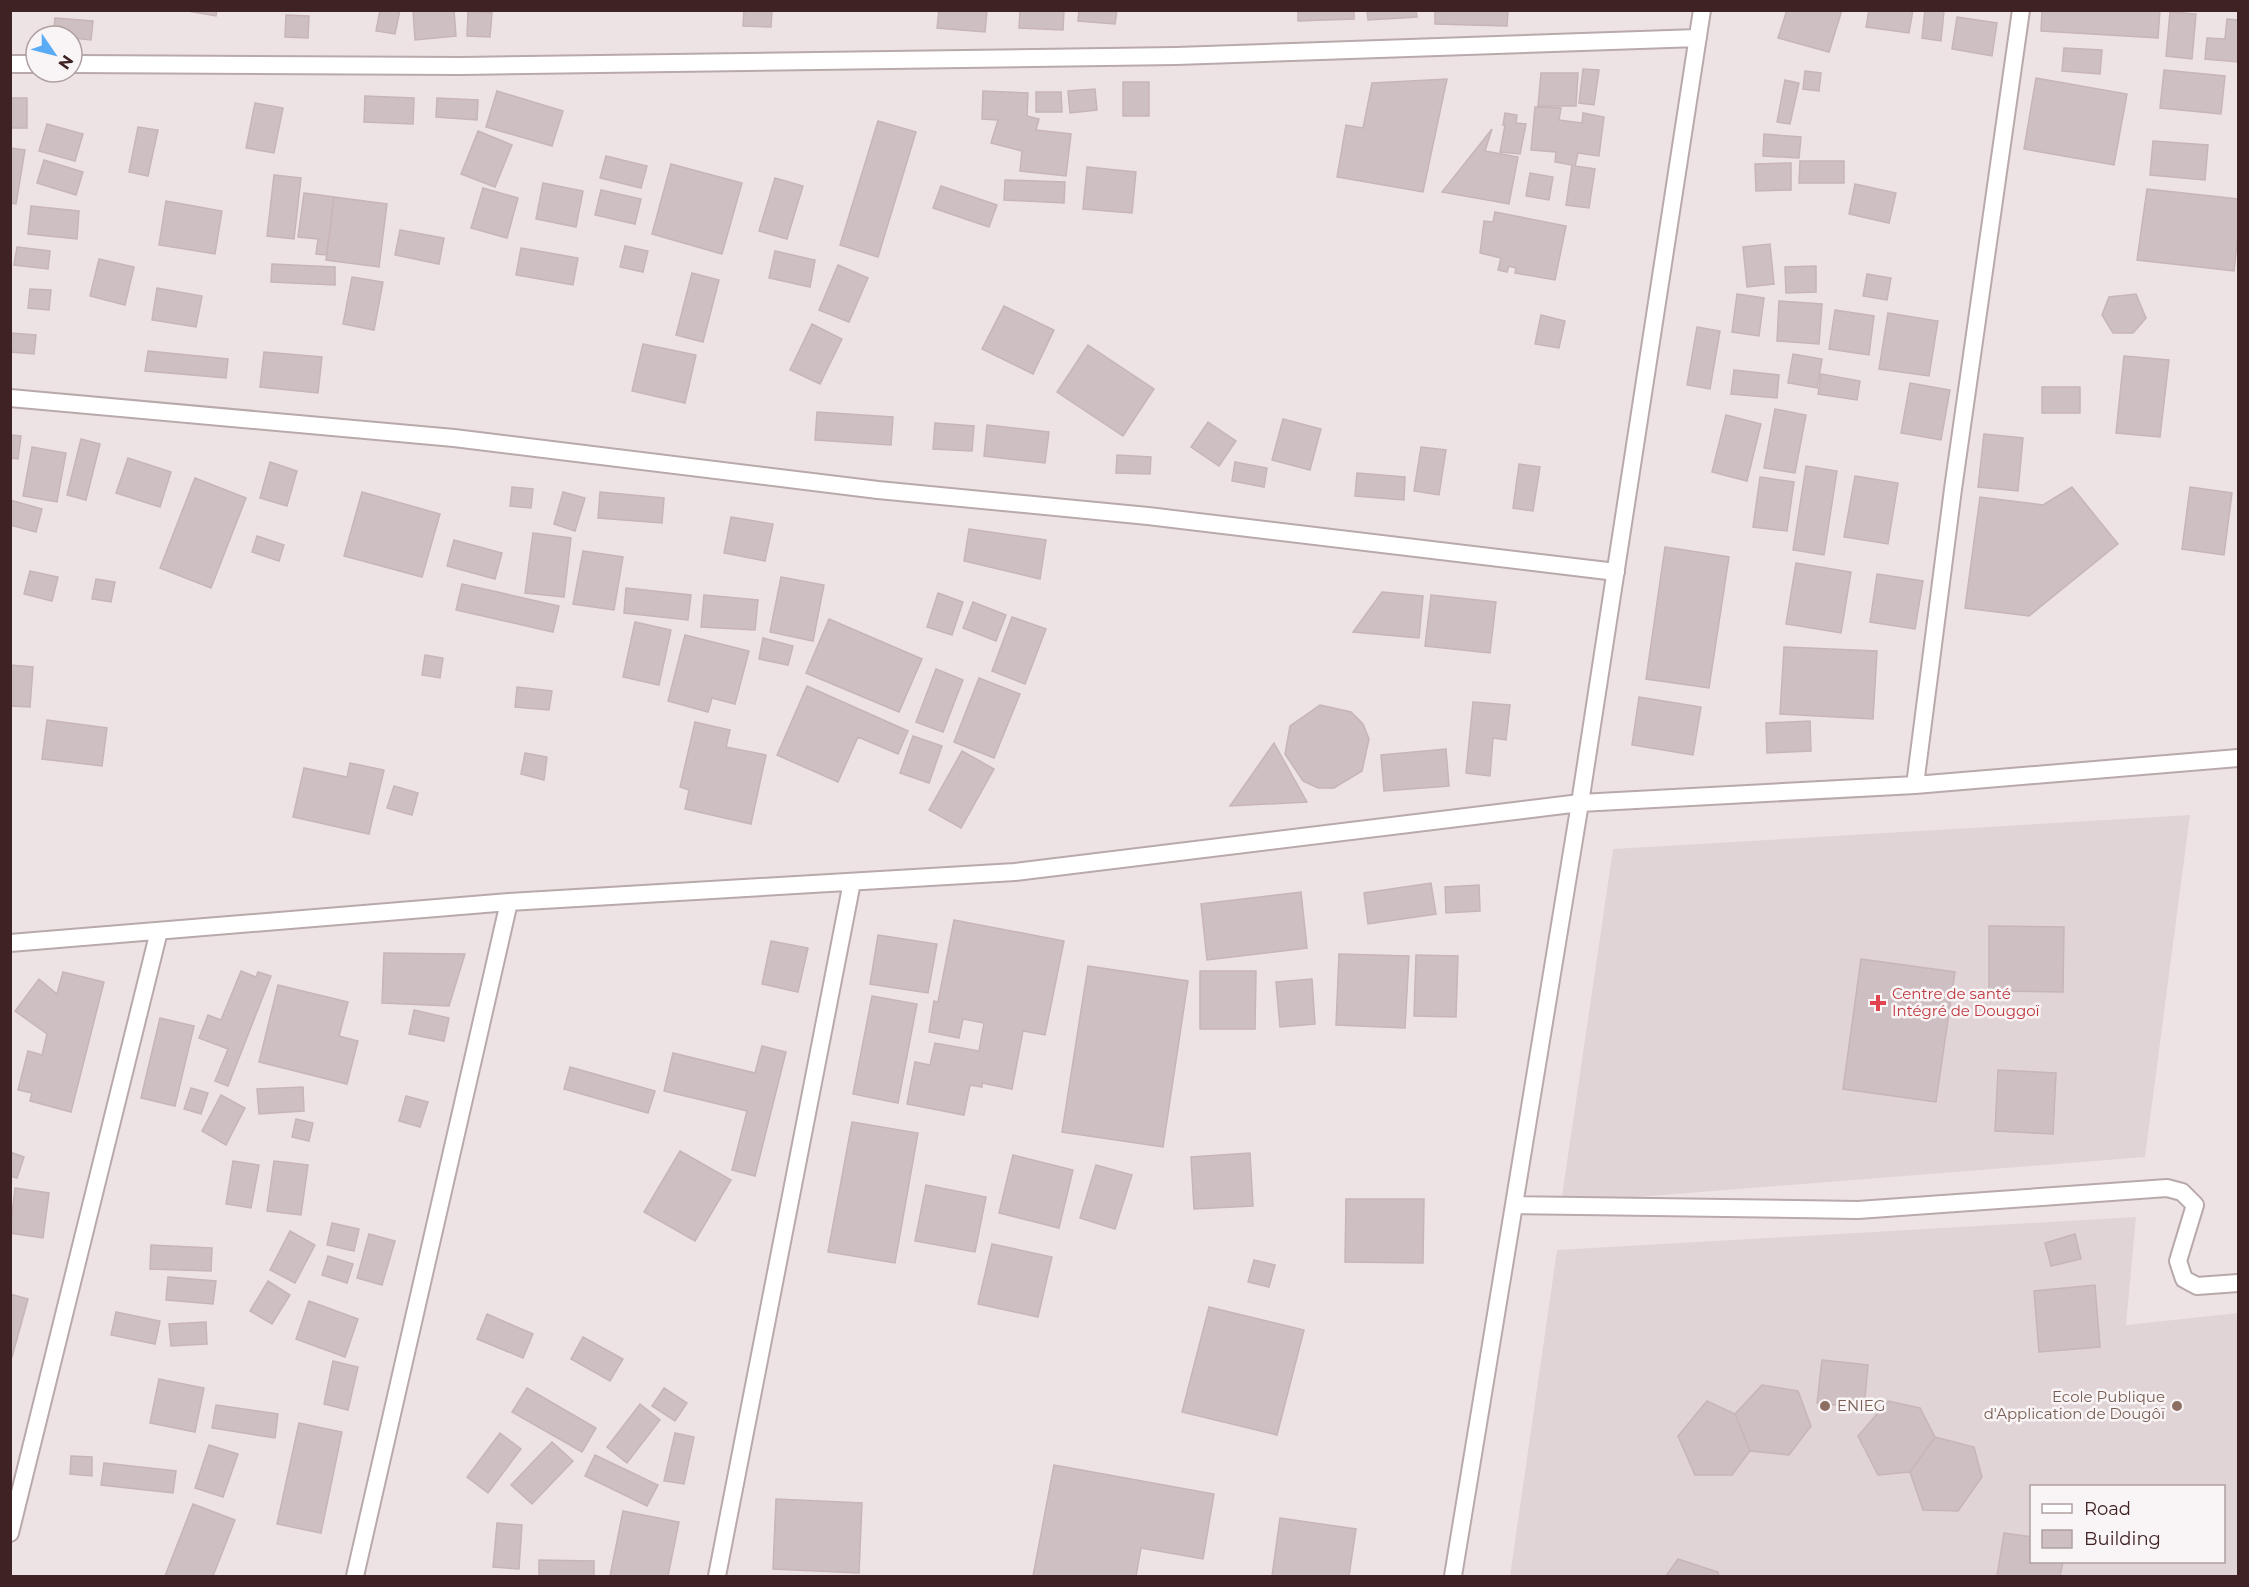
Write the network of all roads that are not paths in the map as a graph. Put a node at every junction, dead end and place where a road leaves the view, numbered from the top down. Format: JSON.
{"nodes":[{"id":1,"x":1702,"y":10,"type":"edge"},
{"id":2,"x":2021,"y":10,"type":"edge"},
{"id":3,"x":1698,"y":38,"type":"junction"},
{"id":4,"x":84,"y":64,"type":"edge"},
{"id":5,"x":10,"y":398,"type":"edge"},
{"id":6,"x":1616,"y":572,"type":"junction"},
{"id":7,"x":2238,"y":757,"type":"edge"},
{"id":8,"x":1915,"y":785,"type":"junction"},
{"id":9,"x":1580,"y":803,"type":"junction"},
{"id":10,"x":852,"y":882,"type":"junction"},
{"id":11,"x":509,"y":902,"type":"junction"},
{"id":12,"x":159,"y":932,"type":"junction"},
{"id":13,"x":10,"y":943,"type":"edge"},
{"id":14,"x":1515,"y":1205,"type":"junction"},
{"id":15,"x":2238,"y":1283,"type":"edge"},
{"id":16,"x":10,"y":1533,"type":"edge"},
{"id":17,"x":355,"y":1576,"type":"edge"},
{"id":18,"x":717,"y":1576,"type":"edge"},
{"id":19,"x":1453,"y":1576,"type":"edge"}],
"edges":[{"from":1,"to":3,"type":"street"},
{"from":2,"to":8,"type":"street"},
{"from":3,"to":4,"type":"street"},
{"from":3,"to":6,"type":"street"},
{"from":5,"to":6,"type":"street"},
{"from":6,"to":9,"type":"street"},
{"from":7,"to":8,"type":"street"},
{"from":8,"to":9,"type":"street"},
{"from":9,"to":10,"type":"street"},
{"from":9,"to":14,"type":"street"},
{"from":10,"to":11,"type":"street"},
{"from":10,"to":18,"type":"street"},
{"from":11,"to":12,"type":"street"},
{"from":11,"to":17,"type":"street"},
{"from":12,"to":13,"type":"street"},
{"from":12,"to":16,"type":"street"},
{"from":14,"to":15,"type":"street"},
{"from":14,"to":19,"type":"street"}]}
